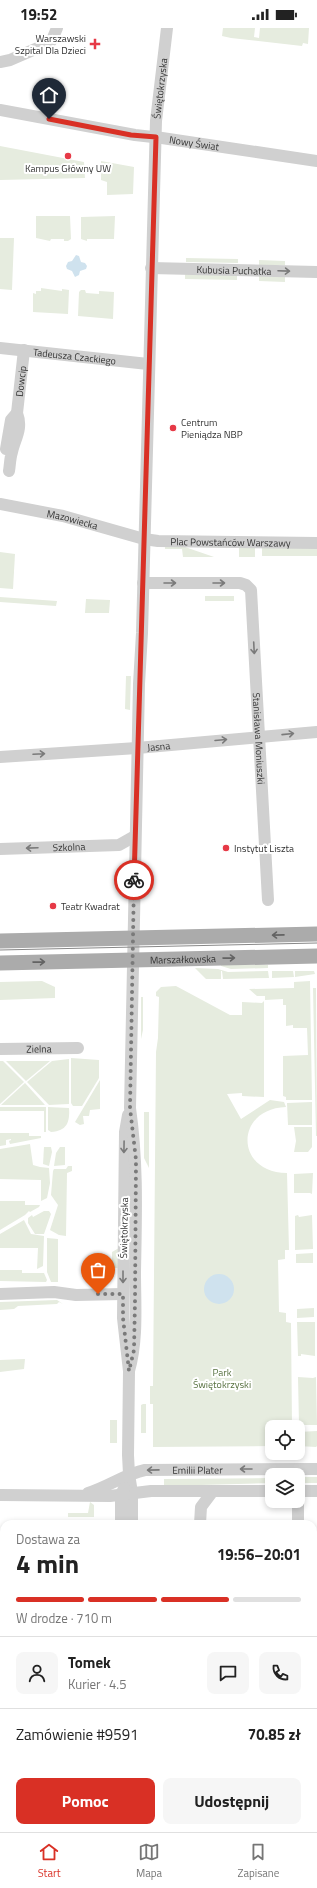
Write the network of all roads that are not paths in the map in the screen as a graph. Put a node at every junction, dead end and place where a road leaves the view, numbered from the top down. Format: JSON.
{"nodes":[{"id":1,"x":57,"y":28,"type":"edge"},
{"id":2,"x":167,"y":28,"type":"edge"},
{"id":3,"x":0,"y":62,"type":"edge"},
{"id":4,"x":0,"y":110,"type":"edge"},
{"id":5,"x":156,"y":137,"type":"junction"},
{"id":6,"x":317,"y":161,"type":"edge"},
{"id":7,"x":151,"y":268,"type":"junction"},
{"id":8,"x":317,"y":272,"type":"edge"},
{"id":9,"x":0,"y":348,"type":"edge"},
{"id":10,"x":24,"y":350,"type":"junction"},
{"id":11,"x":148,"y":364,"type":"junction"},
{"id":12,"x":9,"y":471,"type":"dead end"},
{"id":13,"x":0,"y":504,"type":"edge"},
{"id":14,"x":144,"y":539,"type":"junction"},
{"id":15,"x":317,"y":543,"type":"edge"},
{"id":16,"x":143,"y":583,"type":"junction"},
{"id":17,"x":317,"y":732,"type":"edge"},
{"id":18,"x":259,"y":737,"type":"junction"},
{"id":19,"x":137,"y":748,"type":"junction"},
{"id":20,"x":0,"y":756,"type":"edge"},
{"id":21,"x":135,"y":836,"type":"junction"},
{"id":22,"x":0,"y":849,"type":"edge"},
{"id":23,"x":268,"y":900,"type":"dead end"},
{"id":24,"x":317,"y":934,"type":"edge"},
{"id":25,"x":133,"y":938,"type":"junction"},
{"id":26,"x":0,"y":941,"type":"edge"},
{"id":27,"x":317,"y":956,"type":"edge"},
{"id":28,"x":132,"y":960,"type":"junction"},
{"id":29,"x":0,"y":963,"type":"edge"},
{"id":30,"x":78,"y":1048,"type":"dead end"},
{"id":31,"x":0,"y":1049,"type":"edge"},
{"id":32,"x":130,"y":1108,"type":"junction"},
{"id":33,"x":0,"y":1294,"type":"edge"},
{"id":34,"x":123,"y":1294,"type":"junction"},
{"id":35,"x":129,"y":1371,"type":"junction"},
{"id":36,"x":317,"y":1469,"type":"edge"},
{"id":37,"x":305,"y":1470,"type":"edge"},
{"id":38,"x":265,"y":1472,"type":"edge"},
{"id":39,"x":129,"y":1474,"type":"junction"},
{"id":40,"x":213,"y":1491,"type":"junction"},
{"id":41,"x":265,"y":1491,"type":"edge"},
{"id":42,"x":305,"y":1491,"type":"edge"},
{"id":43,"x":317,"y":1491,"type":"edge"},
{"id":44,"x":83,"y":1494,"type":"junction"},
{"id":45,"x":127,"y":1494,"type":"junction"},
{"id":46,"x":0,"y":1495,"type":"edge"},
{"id":47,"x":298,"y":1508,"type":"edge"},
{"id":48,"x":122,"y":1520,"type":"edge"},
{"id":49,"x":131,"y":1520,"type":"edge"},
{"id":50,"x":200,"y":1520,"type":"edge"},
{"id":51,"x":298,"y":1520,"type":"edge"}],
"edges":[{"from":1,"to":3,"type":"street"},
{"from":2,"to":5,"type":"street","name":"Świętokrzyska"},
{"from":4,"to":5,"type":"street","name":"Nowy Świat"},
{"from":5,"to":6,"type":"street","name":"Nowy Świat"},
{"from":5,"to":7,"type":"street","name":"Świętokrzyska"},
{"from":7,"to":8,"type":"street","name":"Kubusia Puchatka","one_way":true},
{"from":7,"to":11,"type":"street","name":"Świętokrzyska"},
{"from":9,"to":10,"type":"street","name":"Tadeusza Czackiego"},
{"from":10,"to":11,"type":"street","name":"Tadeusza Czackiego"},
{"from":10,"to":12,"type":"street","name":"Dowcip"},
{"from":11,"to":14,"type":"street","name":"Świętokrzyska"},
{"from":13,"to":14,"type":"street","name":"Mazowiecka"},
{"from":14,"to":15,"type":"street","name":"Plac Powstańców Warszawy"},
{"from":14,"to":16,"type":"street","name":"Świętokrzyska"},
{"from":16,"to":18,"type":"street","name":"Stanisława Moniuszki","one_way":true},
{"from":16,"to":19,"type":"street","name":"Świętokrzyska"},
{"from":18,"to":17,"type":"street","name":"Jasna","one_way":true},
{"from":19,"to":18,"type":"street","name":"Jasna","one_way":true},
{"from":18,"to":23,"type":"street","name":"Stanisława Moniuszki"},
{"from":20,"to":19,"type":"street","name":"Jasna","one_way":true},
{"from":19,"to":21,"type":"street","name":"Świętokrzyska"},
{"from":21,"to":22,"type":"street","name":"Szkolna","one_way":true},
{"from":21,"to":25,"type":"street","name":"Świętokrzyska"},
{"from":24,"to":25,"type":"main road","one_way":true},
{"from":25,"to":26,"type":"main road"},
{"from":25,"to":28,"type":"street","name":"Świętokrzyska"},
{"from":28,"to":27,"type":"main road","name":"Marszałkowska","one_way":true},
{"from":29,"to":28,"type":"main road","name":"Marszałkowska","one_way":true},
{"from":28,"to":32,"type":"street","name":"Świętokrzyska"},
{"from":30,"to":31,"type":"street","name":"Zielna"},
{"from":32,"to":34,"type":"street","name":"Świętokrzyska","one_way":true},
{"from":32,"to":35,"type":"street","name":"Świętokrzyska"},
{"from":33,"to":34,"type":"street"},
{"from":34,"to":35,"type":"street","name":"Świętokrzyska"},
{"from":35,"to":39,"type":"street","name":"Świętokrzyska"},
{"from":36,"to":37,"type":"street","name":"Emilii Plater"},
{"from":38,"to":39,"type":"street","name":"Emilii Plater","one_way":true},
{"from":39,"to":44,"type":"street","name":"Emilii Plater"},
{"from":39,"to":45,"type":"street","name":"Świętokrzyska"},
{"from":40,"to":41,"type":"street","name":"Emilii Plater"},
{"from":40,"to":45,"type":"street","name":"Emilii Plater"},
{"from":40,"to":50,"type":"street"},
{"from":42,"to":43,"type":"street"},
{"from":44,"to":45,"type":"street","name":"Emilii Plater"},
{"from":44,"to":46,"type":"street","name":"Emilii Plater"},
{"from":45,"to":48,"type":"street","name":"Świętokrzyska"},
{"from":45,"to":49,"type":"street","name":"Świętokrzyska"},
{"from":47,"to":51,"type":"street"}]}
